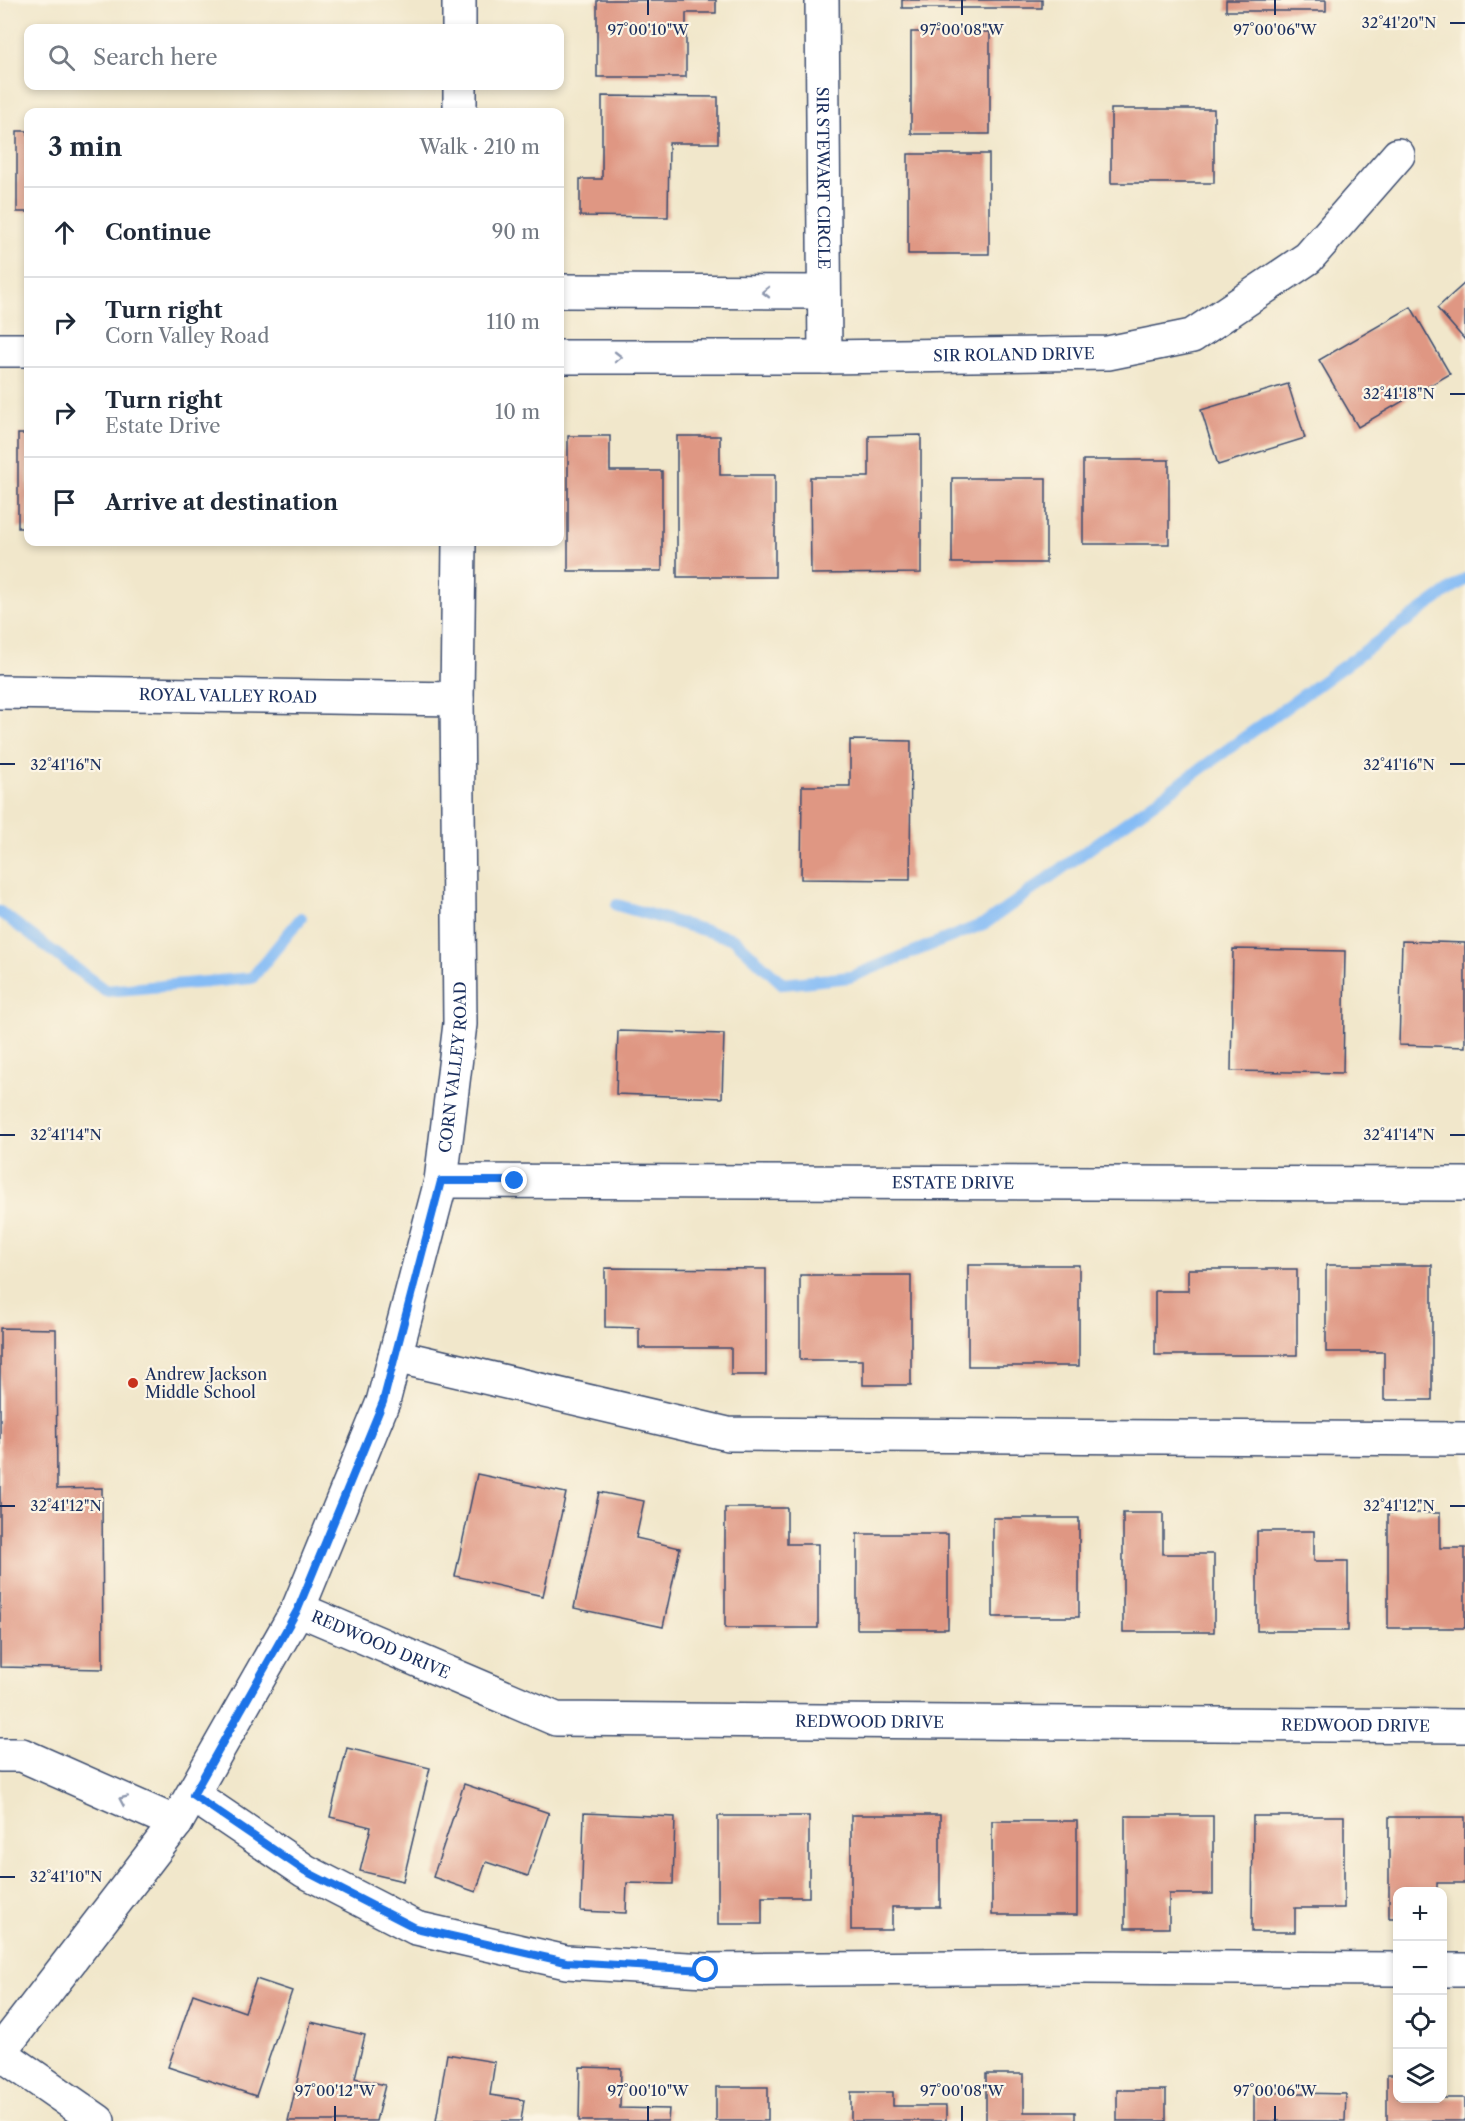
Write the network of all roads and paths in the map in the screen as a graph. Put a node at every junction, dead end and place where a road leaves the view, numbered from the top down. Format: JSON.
{"nodes":[{"id":1,"x":459,"y":0,"type":"edge"},
{"id":2,"x":822,"y":0,"type":"edge"},
{"id":3,"x":459,"y":24,"type":"edge"},
{"id":4,"x":460,"y":90,"type":"edge"},
{"id":5,"x":460,"y":108,"type":"edge"},
{"id":6,"x":1398,"y":155,"type":"dead end"},
{"id":7,"x":564,"y":291,"type":"edge"},
{"id":8,"x":824,"y":292,"type":"junction"},
{"id":9,"x":0,"y":350,"type":"edge"},
{"id":10,"x":24,"y":350,"type":"edge"},
{"id":11,"x":564,"y":357,"type":"edge"},
{"id":12,"x":825,"y":357,"type":"junction"},
{"id":13,"x":459,"y":546,"type":"edge"},
{"id":14,"x":0,"y":692,"type":"edge"},
{"id":15,"x":457,"y":699,"type":"junction"},
{"id":16,"x":441,"y":1181,"type":"junction"},
{"id":17,"x":1465,"y":1184,"type":"edge"},
{"id":18,"x":395,"y":1356,"type":"junction"},
{"id":19,"x":1465,"y":1439,"type":"edge"},
{"id":20,"x":298,"y":1609,"type":"junction"},
{"id":21,"x":1465,"y":1726,"type":"edge"},
{"id":22,"x":0,"y":1755,"type":"edge"},
{"id":23,"x":193,"y":1795,"type":"junction"},
{"id":24,"x":176,"y":1823,"type":"junction"},
{"id":25,"x":1393,"y":1969,"type":"edge"},
{"id":26,"x":1447,"y":1970,"type":"edge"},
{"id":27,"x":1465,"y":1970,"type":"edge"},
{"id":28,"x":0,"y":2052,"type":"edge"},
{"id":29,"x":98,"y":2121,"type":"edge"}],
"edges":[{"from":1,"to":3,"type":"street"},
{"from":2,"to":8,"type":"street","name":"SIR STEWART CIRCLE"},
{"from":4,"to":5,"type":"street"},
{"from":6,"to":12,"type":"street","name":"SIR ROLAND DRIVE"},
{"from":8,"to":7,"type":"street","one_way":true},
{"from":8,"to":12,"type":"street","name":"SIR STEWART CIRCLE"},
{"from":9,"to":10,"type":"street"},
{"from":11,"to":12,"type":"street","name":"SIR ROLAND DRIVE","one_way":true},
{"from":13,"to":15,"type":"street","name":"CORN VALLEY ROAD"},
{"from":14,"to":15,"type":"street","name":"ROYAL VALLEY ROAD"},
{"from":15,"to":16,"type":"street","name":"CORN VALLEY ROAD"},
{"from":16,"to":17,"type":"street","name":"ESTATE DRIVE"},
{"from":16,"to":18,"type":"street","name":"CORN VALLEY ROAD"},
{"from":18,"to":19,"type":"street"},
{"from":18,"to":20,"type":"street","name":"CORN VALLEY ROAD"},
{"from":20,"to":21,"type":"street","name":"REDWOOD DRIVE"},
{"from":20,"to":23,"type":"street","name":"CORN VALLEY ROAD"},
{"from":24,"to":22,"type":"street","one_way":true},
{"from":23,"to":24,"type":"street","name":"CORN VALLEY ROAD"},
{"from":23,"to":25,"type":"street"},
{"from":24,"to":28,"type":"street","name":"CORN VALLEY ROAD"},
{"from":26,"to":27,"type":"street"},
{"from":28,"to":29,"type":"street"}]}
